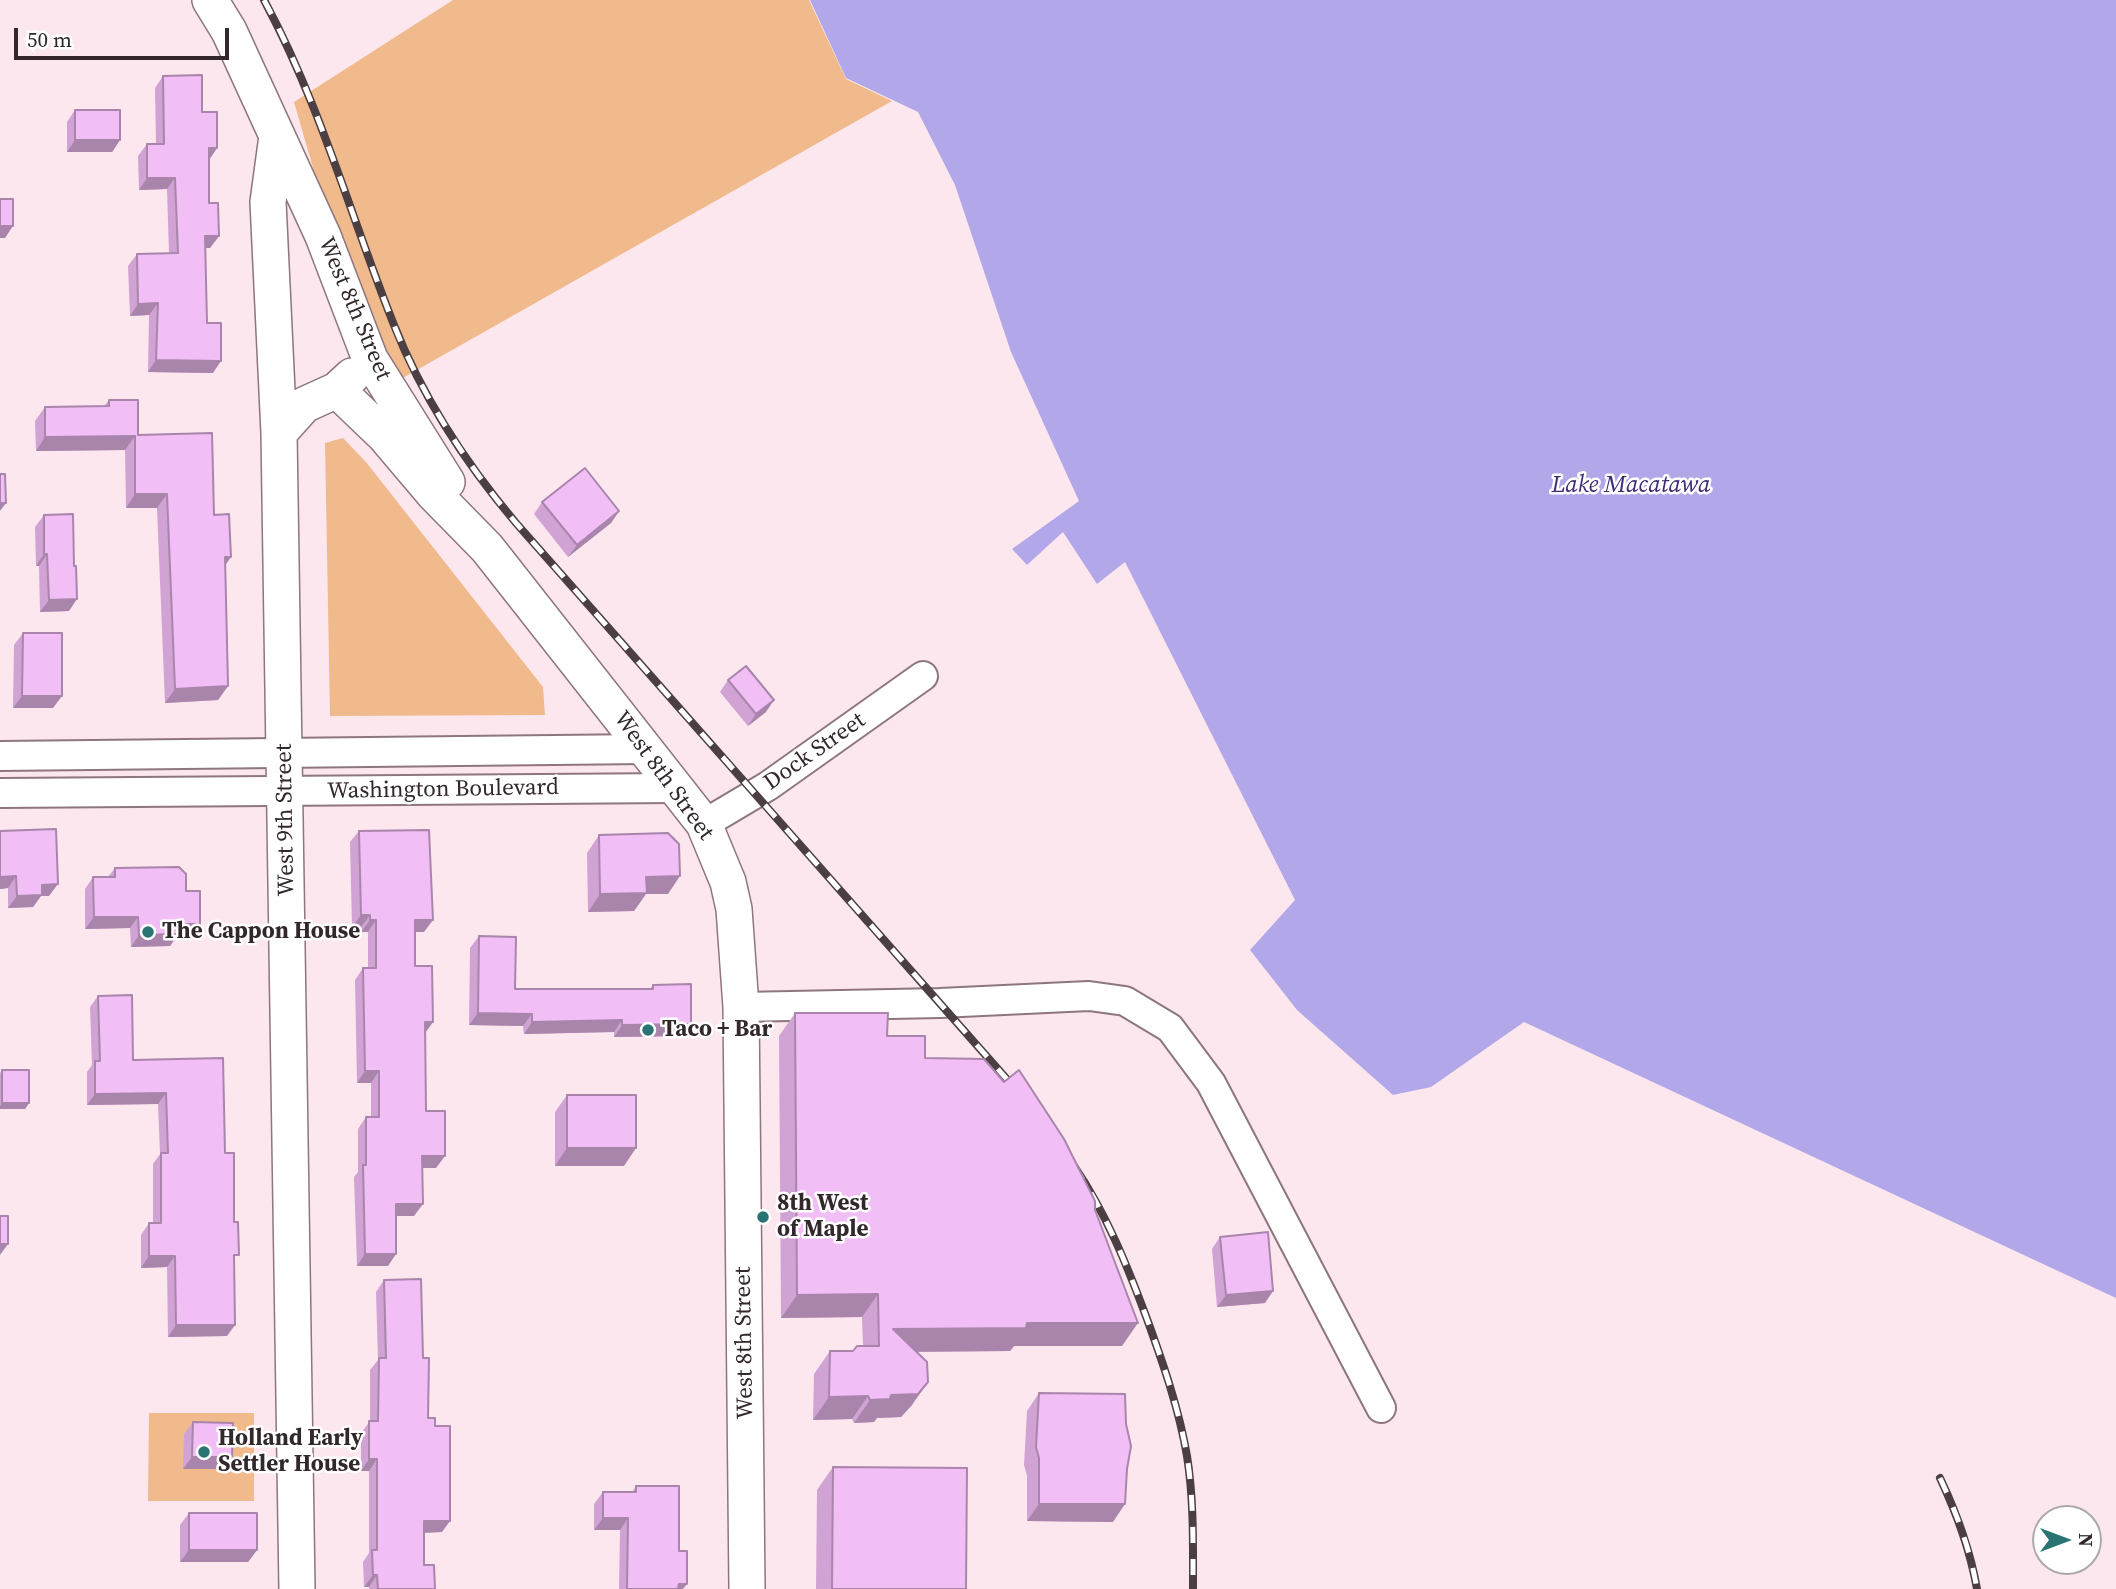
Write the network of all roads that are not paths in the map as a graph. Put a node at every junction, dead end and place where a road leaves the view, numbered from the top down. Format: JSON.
{"nodes":[{"id":1,"x":209,"y":0,"type":"edge"},
{"id":2,"x":276,"y":136,"type":"junction"},
{"id":3,"x":370,"y":359,"type":"junction"},
{"id":4,"x":337,"y":390,"type":"junction"},
{"id":5,"x":279,"y":433,"type":"junction"},
{"id":6,"x":487,"y":548,"type":"junction"},
{"id":7,"x":923,"y":676,"type":"dead end"},
{"id":8,"x":646,"y":749,"type":"junction"},
{"id":9,"x":285,"y":753,"type":"junction"},
{"id":10,"x":0,"y":756,"type":"edge"},
{"id":11,"x":676,"y":788,"type":"junction"},
{"id":12,"x":285,"y":792,"type":"junction"},
{"id":13,"x":0,"y":793,"type":"edge"},
{"id":14,"x":704,"y":824,"type":"junction"},
{"id":15,"x":741,"y":1006,"type":"junction"},
{"id":16,"x":1381,"y":1408,"type":"dead end"},
{"id":17,"x":296,"y":1589,"type":"edge"},
{"id":18,"x":747,"y":1589,"type":"edge"}],
"edges":[{"from":1,"to":2,"type":"street","name":"West 8th Street"},
{"from":2,"to":3,"type":"street","name":"West 8th Street"},
{"from":2,"to":5,"type":"street","name":"West 9th Street"},
{"from":3,"to":4,"type":"street"},
{"from":3,"to":6,"type":"street","name":"West 8th Street"},
{"from":4,"to":5,"type":"street"},
{"from":4,"to":6,"type":"street","name":"West 8th Street"},
{"from":5,"to":9,"type":"street","name":"West 9th Street"},
{"from":6,"to":8,"type":"street","name":"West 8th Street"},
{"from":7,"to":14,"type":"street","name":"Dock Street"},
{"from":8,"to":9,"type":"street","name":"Washington Boulevard"},
{"from":8,"to":11,"type":"street","name":"West 8th Street"},
{"from":9,"to":10,"type":"street","name":"Washington Boulevard"},
{"from":9,"to":12,"type":"street","name":"West 9th Street"},
{"from":11,"to":12,"type":"street","name":"Washington Boulevard"},
{"from":11,"to":14,"type":"street","name":"West 8th Street"},
{"from":12,"to":13,"type":"street","name":"Washington Boulevard"},
{"from":12,"to":17,"type":"street","name":"West 9th Street"},
{"from":14,"to":15,"type":"street","name":"West 8th Street"},
{"from":15,"to":16,"type":"street"},
{"from":15,"to":18,"type":"street","name":"West 8th Street"}]}
